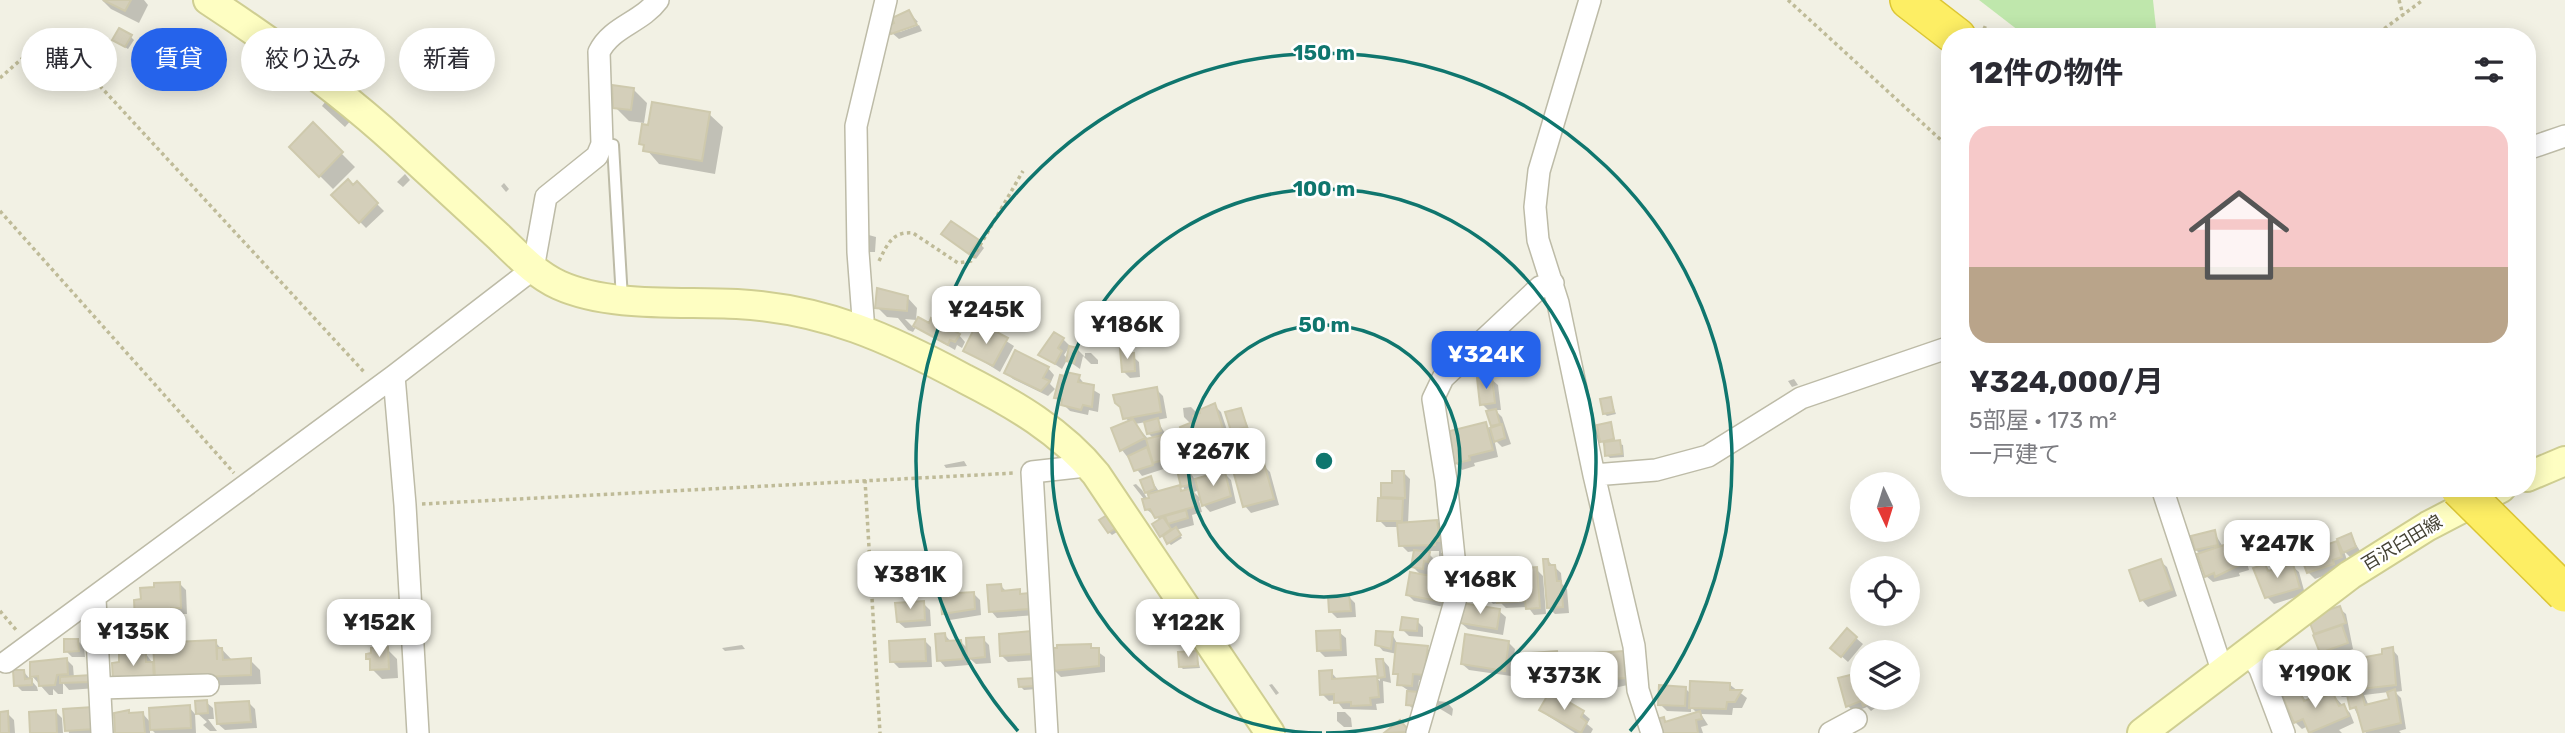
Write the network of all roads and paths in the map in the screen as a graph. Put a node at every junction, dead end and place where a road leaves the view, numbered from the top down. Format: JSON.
{"nodes":[{"id":1,"x":208,"y":0,"type":"edge"},
{"id":2,"x":658,"y":0,"type":"edge"},
{"id":3,"x":886,"y":0,"type":"edge"},
{"id":4,"x":1590,"y":0,"type":"edge"},
{"id":5,"x":1788,"y":0,"type":"edge"},
{"id":6,"x":1909,"y":0,"type":"edge"},
{"id":7,"x":1932,"y":0,"type":"edge"},
{"id":8,"x":2399,"y":0,"type":"edge"},
{"id":9,"x":2423,"y":0,"type":"edge"},
{"id":10,"x":2403,"y":15,"type":"junction"},
{"id":11,"x":1945,"y":28,"type":"edge"},
{"id":12,"x":1965,"y":28,"type":"edge"},
{"id":13,"x":2385,"y":28,"type":"edge"},
{"id":14,"x":0,"y":78,"type":"edge"},
{"id":15,"x":2565,"y":136,"type":"edge"},
{"id":16,"x":1941,"y":140,"type":"edge"},
{"id":17,"x":602,"y":144,"type":"junction"},
{"id":18,"x":2536,"y":146,"type":"edge"},
{"id":19,"x":1023,"y":172,"type":"dead end"},
{"id":20,"x":0,"y":211,"type":"edge"},
{"id":21,"x":533,"y":269,"type":"junction"},
{"id":22,"x":1553,"y":283,"type":"junction"},
{"id":23,"x":861,"y":289,"type":"junction"},
{"id":24,"x":622,"y":299,"type":"junction"},
{"id":25,"x":861,"y":328,"type":"junction"},
{"id":26,"x":1941,"y":350,"type":"edge"},
{"id":27,"x":386,"y":382,"type":"junction"},
{"id":28,"x":2565,"y":461,"type":"edge"},
{"id":29,"x":1087,"y":463,"type":"junction"},
{"id":30,"x":1032,"y":472,"type":"junction"},
{"id":31,"x":2536,"y":473,"type":"edge"},
{"id":32,"x":1594,"y":475,"type":"junction"},
{"id":33,"x":864,"y":479,"type":"junction"},
{"id":34,"x":246,"y":485,"type":"junction"},
{"id":35,"x":2165,"y":497,"type":"edge"},
{"id":36,"x":2468,"y":497,"type":"edge"},
{"id":37,"x":2484,"y":497,"type":"edge"},
{"id":38,"x":405,"y":505,"type":"junction"},
{"id":39,"x":2565,"y":593,"type":"edge"},
{"id":40,"x":94,"y":599,"type":"junction"},
{"id":41,"x":0,"y":611,"type":"edge"},
{"id":42,"x":30,"y":645,"type":"junction"},
{"id":43,"x":2249,"y":652,"type":"junction"},
{"id":44,"x":6,"y":662,"type":"dead end"},
{"id":45,"x":2222,"y":673,"type":"junction"},
{"id":46,"x":208,"y":685,"type":"dead end"},
{"id":47,"x":100,"y":688,"type":"junction"},
{"id":48,"x":1856,"y":719,"type":"dead end"},
{"id":49,"x":102,"y":733,"type":"edge"},
{"id":50,"x":418,"y":733,"type":"edge"},
{"id":51,"x":880,"y":733,"type":"edge"},
{"id":52,"x":1047,"y":733,"type":"edge"},
{"id":53,"x":1270,"y":733,"type":"edge"},
{"id":54,"x":1417,"y":733,"type":"edge"},
{"id":55,"x":1652,"y":733,"type":"edge"},
{"id":56,"x":1830,"y":733,"type":"edge"},
{"id":57,"x":2142,"y":733,"type":"edge"},
{"id":58,"x":2284,"y":733,"type":"edge"}],
"edges":[{"from":1,"to":21,"type":"main road"},
{"from":2,"to":17,"type":"street"},
{"from":3,"to":23,"type":"street"},
{"from":4,"to":22,"type":"street"},
{"from":5,"to":16,"type":"path"},
{"from":6,"to":11,"type":"highway"},
{"from":7,"to":12,"type":"highway"},
{"from":8,"to":10,"type":"path"},
{"from":9,"to":10,"type":"path"},
{"from":10,"to":13,"type":"path"},
{"from":14,"to":27,"type":"path"},
{"from":15,"to":18,"type":"street"},
{"from":17,"to":21,"type":"street"},
{"from":17,"to":24,"type":"lane"},
{"from":19,"to":23,"type":"path"},
{"from":20,"to":34,"type":"path"},
{"from":21,"to":24,"type":"main road"},
{"from":21,"to":27,"type":"street"},
{"from":22,"to":32,"type":"street"},
{"from":22,"to":54,"type":"street"},
{"from":23,"to":25,"type":"street"},
{"from":24,"to":25,"type":"main road"},
{"from":25,"to":29,"type":"main road"},
{"from":26,"to":32,"type":"street"},
{"from":27,"to":34,"type":"street"},
{"from":27,"to":38,"type":"street"},
{"from":28,"to":31,"type":"main road"},
{"from":29,"to":30,"type":"street"},
{"from":29,"to":53,"type":"main road"},
{"from":30,"to":33,"type":"path"},
{"from":30,"to":52,"type":"street"},
{"from":32,"to":55,"type":"street"},
{"from":33,"to":38,"type":"path"},
{"from":33,"to":51,"type":"path"},
{"from":34,"to":40,"type":"street"},
{"from":35,"to":45,"type":"street"},
{"from":36,"to":39,"type":"highway","bridge":true},
{"from":37,"to":43,"type":"main road","name":"百沢臼田線"},
{"from":38,"to":50,"type":"street"},
{"from":40,"to":42,"type":"street"},
{"from":40,"to":47,"type":"street"},
{"from":41,"to":42,"type":"path"},
{"from":42,"to":44,"type":"street"},
{"from":43,"to":45,"type":"main road","name":"百沢臼田線"},
{"from":43,"to":58,"type":"street"},
{"from":45,"to":57,"type":"main road","name":"百沢臼田線"},
{"from":46,"to":47,"type":"street"},
{"from":47,"to":49,"type":"street"},
{"from":48,"to":56,"type":"street"}]}
